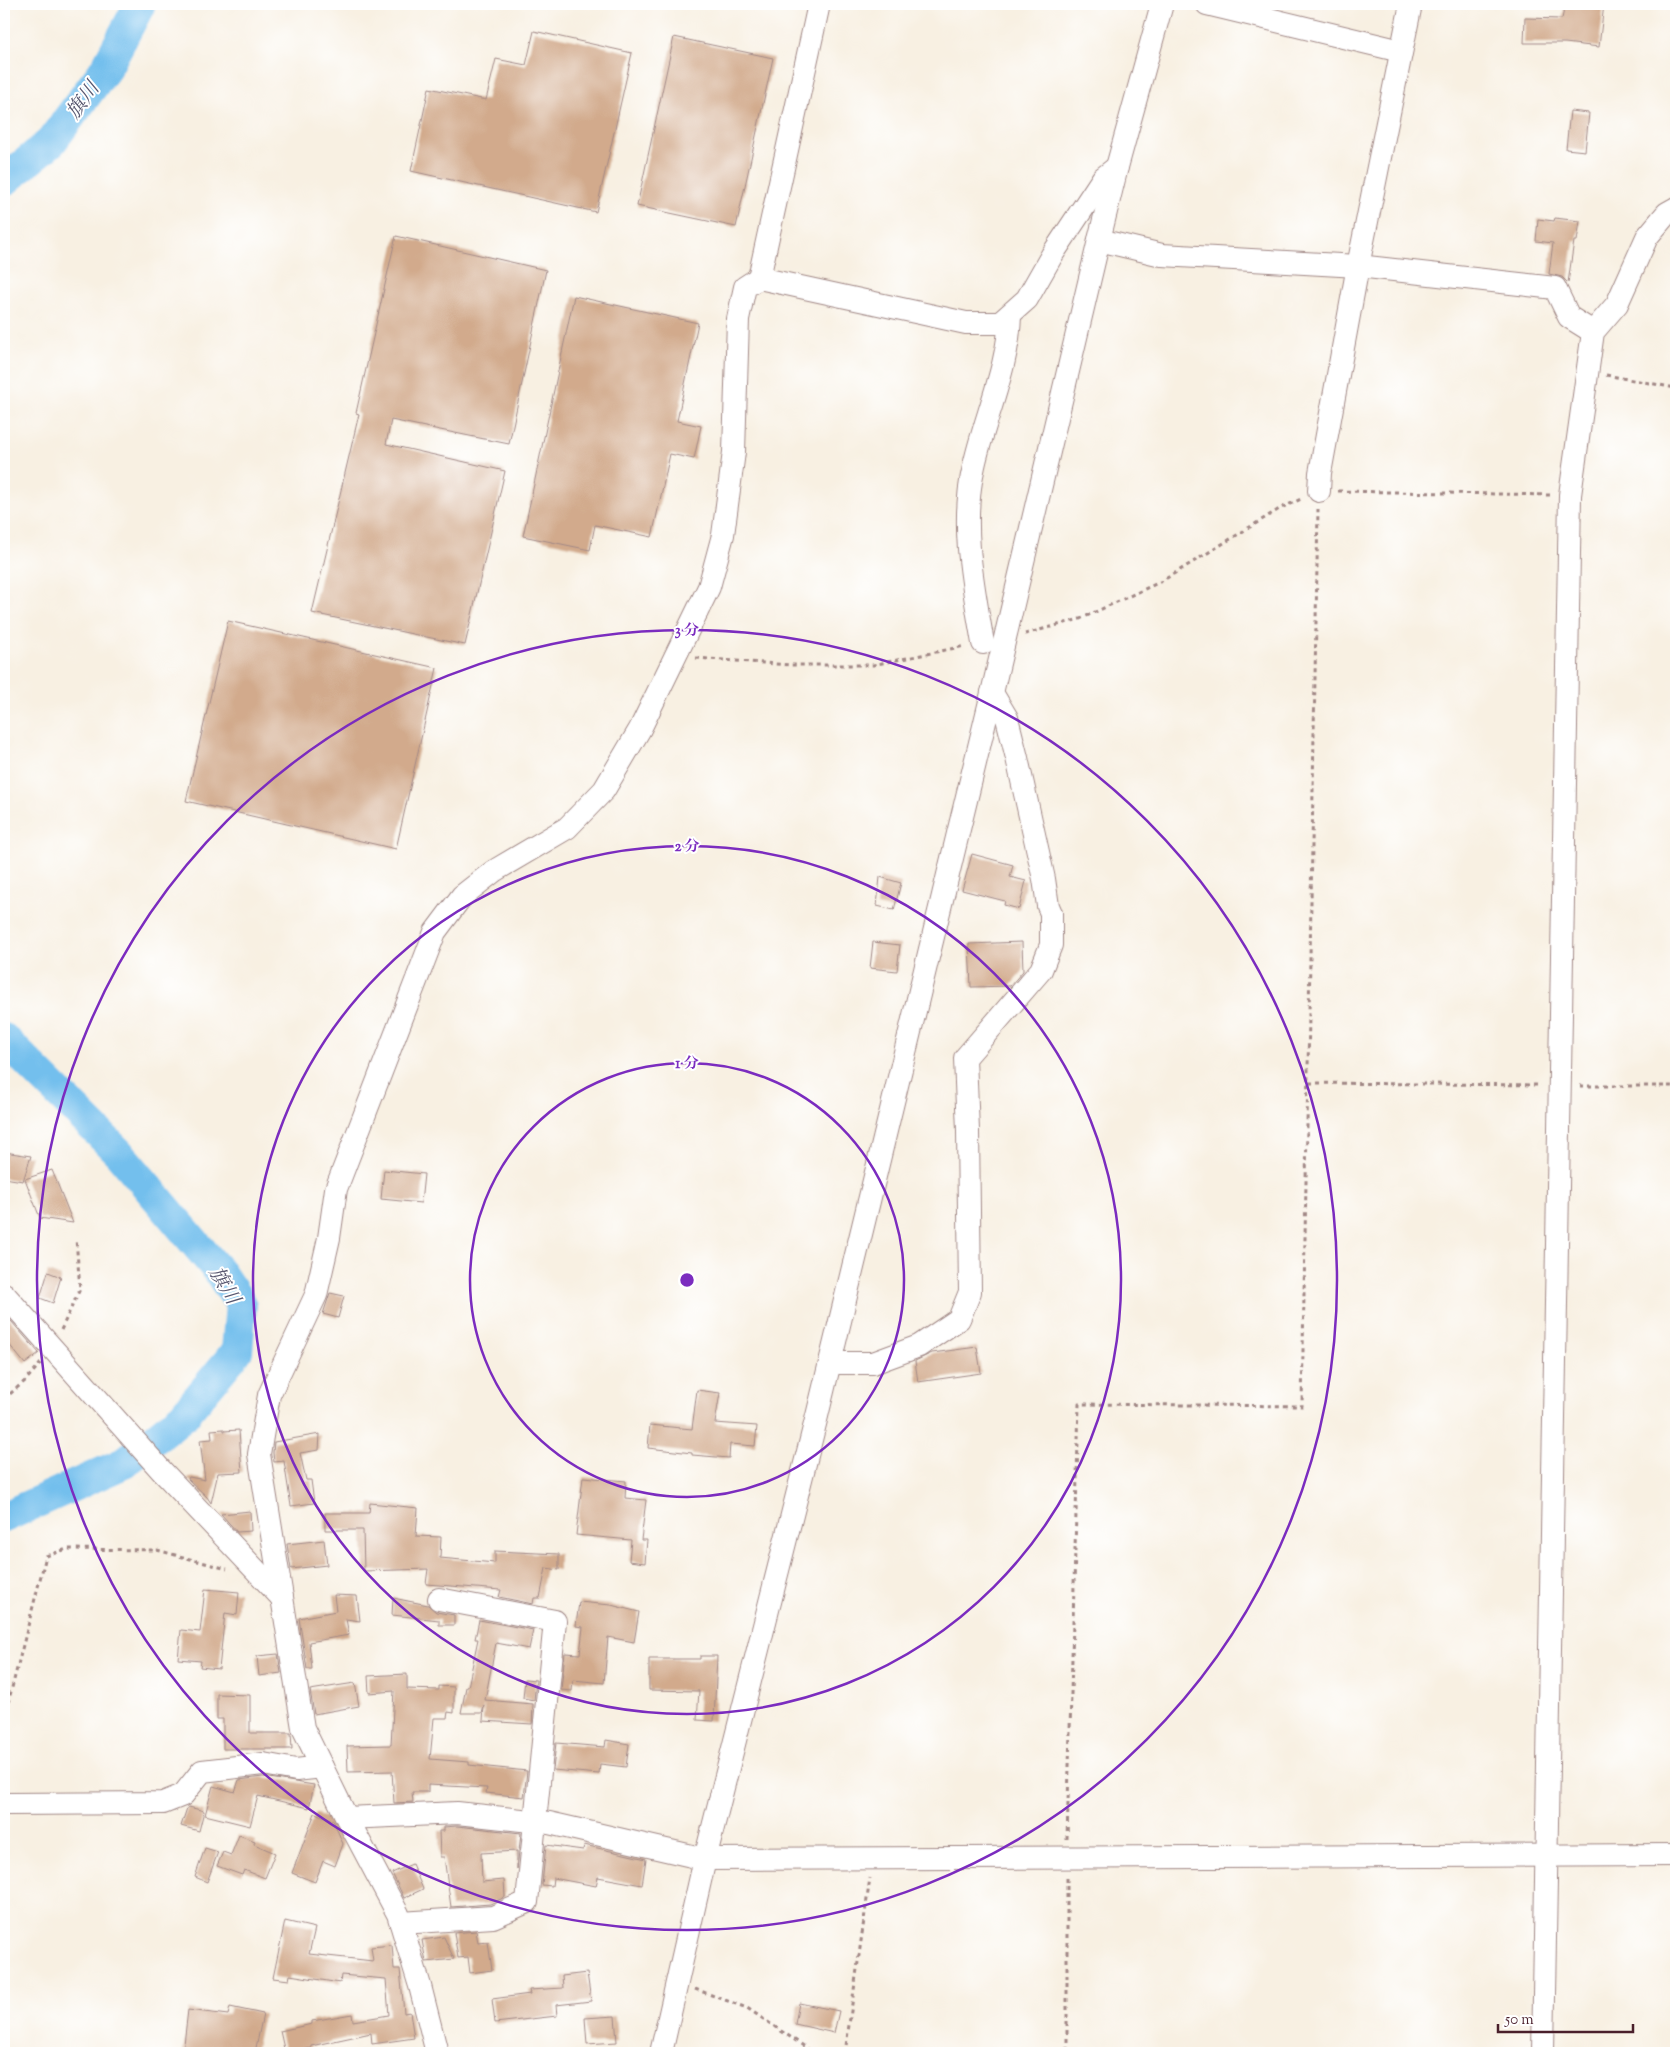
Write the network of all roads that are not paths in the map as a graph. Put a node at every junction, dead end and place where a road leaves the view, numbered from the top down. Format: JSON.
{"nodes":[{"id":1,"x":819,"y":4,"type":"edge"},
{"id":2,"x":1162,"y":4,"type":"edge"},
{"id":3,"x":1207,"y":4,"type":"edge"},
{"id":4,"x":1411,"y":4,"type":"edge"},
{"id":5,"x":1401,"y":51,"type":"junction"},
{"id":6,"x":1117,"y":167,"type":"junction"},
{"id":7,"x":1676,"y":208,"type":"edge"},
{"id":8,"x":1099,"y":240,"type":"junction"},
{"id":9,"x":1358,"y":266,"type":"junction"},
{"id":10,"x":759,"y":278,"type":"junction"},
{"id":11,"x":1010,"y":315,"type":"junction"},
{"id":12,"x":1593,"y":332,"type":"junction"},
{"id":13,"x":1319,"y":491,"type":"road end"},
{"id":14,"x":993,"y":641,"type":"junction"},
{"id":15,"x":992,"y":693,"type":"junction"},
{"id":16,"x":4,"y":1294,"type":"edge"},
{"id":17,"x":830,"y":1363,"type":"junction"},
{"id":18,"x":282,"y":1598,"type":"junction"},
{"id":19,"x":439,"y":1599,"type":"dead end"},
{"id":20,"x":322,"y":1767,"type":"junction"},
{"id":21,"x":4,"y":1804,"type":"edge"},
{"id":22,"x":347,"y":1818,"type":"junction"},
{"id":23,"x":536,"y":1822,"type":"junction"},
{"id":24,"x":1546,"y":1854,"type":"junction"},
{"id":25,"x":1676,"y":1855,"type":"edge"},
{"id":26,"x":704,"y":1859,"type":"junction"},
{"id":27,"x":401,"y":1923,"type":"junction"},
{"id":28,"x":437,"y":2053,"type":"edge"},
{"id":29,"x":661,"y":2053,"type":"edge"},
{"id":30,"x":1543,"y":2053,"type":"edge"}],
"edges":[{"from":1,"to":10,"type":"street"},
{"from":2,"to":6,"type":"street"},
{"from":3,"to":5,"type":"street"},
{"from":4,"to":5,"type":"street"},
{"from":5,"to":9,"type":"street"},
{"from":6,"to":8,"type":"street"},
{"from":6,"to":11,"type":"street"},
{"from":7,"to":12,"type":"street"},
{"from":8,"to":9,"type":"street"},
{"from":8,"to":14,"type":"street"},
{"from":9,"to":12,"type":"street"},
{"from":9,"to":13,"type":"street"},
{"from":10,"to":11,"type":"street"},
{"from":10,"to":18,"type":"street"},
{"from":11,"to":14,"type":"street"},
{"from":12,"to":24,"type":"street"},
{"from":14,"to":15,"type":"street"},
{"from":15,"to":17,"type":"street"},
{"from":15,"to":17,"type":"street"},
{"from":16,"to":18,"type":"street"},
{"from":17,"to":26,"type":"street"},
{"from":18,"to":20,"type":"street"},
{"from":19,"to":23,"type":"street"},
{"from":20,"to":21,"type":"street"},
{"from":20,"to":22,"type":"street"},
{"from":22,"to":23,"type":"street"},
{"from":22,"to":27,"type":"street"},
{"from":23,"to":26,"type":"street"},
{"from":23,"to":27,"type":"street"},
{"from":24,"to":25,"type":"street"},
{"from":24,"to":26,"type":"street"},
{"from":24,"to":30,"type":"street"},
{"from":26,"to":29,"type":"street"},
{"from":27,"to":28,"type":"street"}]}
